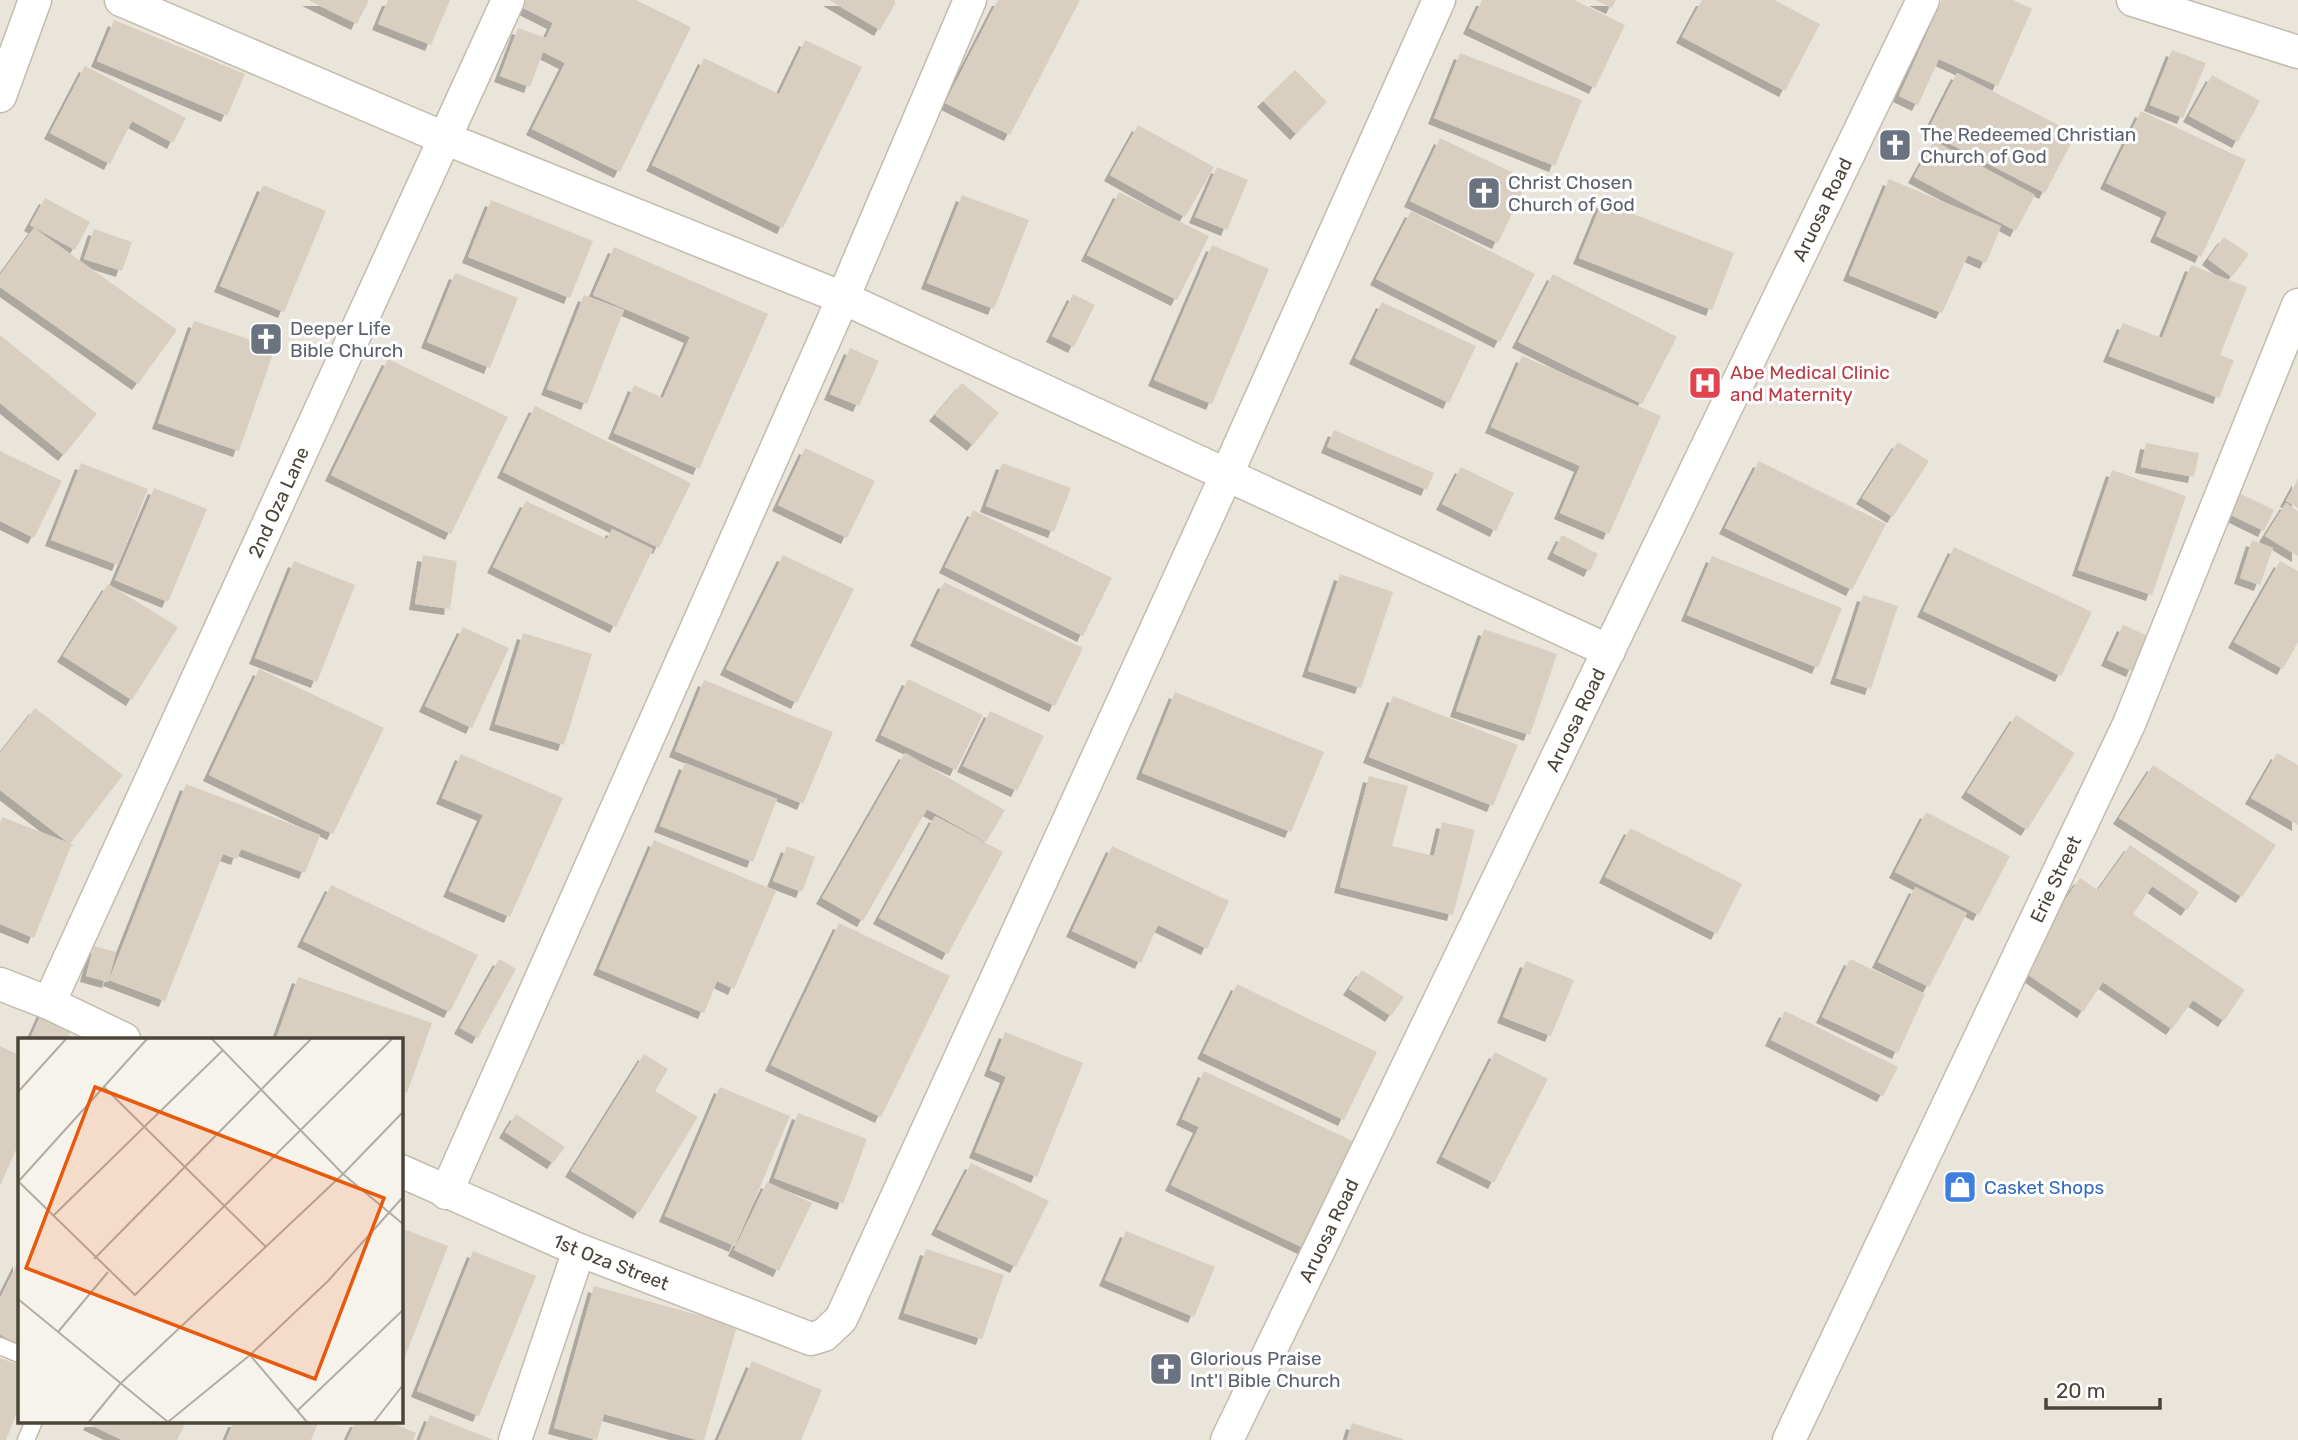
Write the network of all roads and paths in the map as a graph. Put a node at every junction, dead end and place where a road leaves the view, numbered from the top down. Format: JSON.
{"nodes":[{"id":1,"x":35,"y":0,"type":"edge"},
{"id":2,"x":121,"y":0,"type":"edge"},
{"id":3,"x":508,"y":0,"type":"edge"},
{"id":4,"x":970,"y":0,"type":"edge"},
{"id":5,"x":1439,"y":0,"type":"edge"},
{"id":6,"x":1923,"y":0,"type":"edge"},
{"id":7,"x":2133,"y":0,"type":"edge"},
{"id":8,"x":2298,"y":52,"type":"edge"},
{"id":9,"x":0,"y":96,"type":"edge"},
{"id":10,"x":444,"y":138,"type":"junction"},
{"id":11,"x":843,"y":298,"type":"junction"},
{"id":12,"x":2298,"y":305,"type":"edge"},
{"id":13,"x":1226,"y":477,"type":"junction"},
{"id":14,"x":1609,"y":651,"type":"junction"},
{"id":15,"x":0,"y":984,"type":"edge"},
{"id":16,"x":49,"y":1003,"type":"junction"},
{"id":17,"x":122,"y":1038,"type":"edge"},
{"id":18,"x":402,"y":1171,"type":"edge"},
{"id":19,"x":446,"y":1193,"type":"junction"},
{"id":20,"x":579,"y":1250,"type":"junction"},
{"id":21,"x":0,"y":1346,"type":"edge"},
{"id":22,"x":18,"y":1354,"type":"edge"},
{"id":23,"x":34,"y":1422,"type":"edge"},
{"id":24,"x":26,"y":1440,"type":"edge"},
{"id":25,"x":515,"y":1440,"type":"edge"},
{"id":26,"x":1227,"y":1440,"type":"edge"},
{"id":27,"x":1789,"y":1440,"type":"edge"}],
"edges":[{"from":1,"to":9,"type":"street"},
{"from":2,"to":10,"type":"street"},
{"from":3,"to":10,"type":"street","name":"2nd Oza Lane"},
{"from":4,"to":11,"type":"street"},
{"from":5,"to":13,"type":"street"},
{"from":6,"to":14,"type":"street","name":"Aruosa Road"},
{"from":7,"to":8,"type":"street"},
{"from":10,"to":11,"type":"street"},
{"from":10,"to":16,"type":"street","name":"2nd Oza Lane"},
{"from":11,"to":13,"type":"street"},
{"from":11,"to":19,"type":"street"},
{"from":12,"to":27,"type":"street","name":"Erie Street"},
{"from":13,"to":14,"type":"street"},
{"from":13,"to":20,"type":"street","name":"1st Oza Street"},
{"from":14,"to":26,"type":"street","name":"Aruosa Road"},
{"from":15,"to":16,"type":"street"},
{"from":16,"to":17,"type":"street"},
{"from":18,"to":19,"type":"street","name":"1st Oza Street"},
{"from":19,"to":20,"type":"street","name":"1st Oza Street"},
{"from":20,"to":25,"type":"street"},
{"from":21,"to":22,"type":"lane"},
{"from":23,"to":24,"type":"lane"}]}
